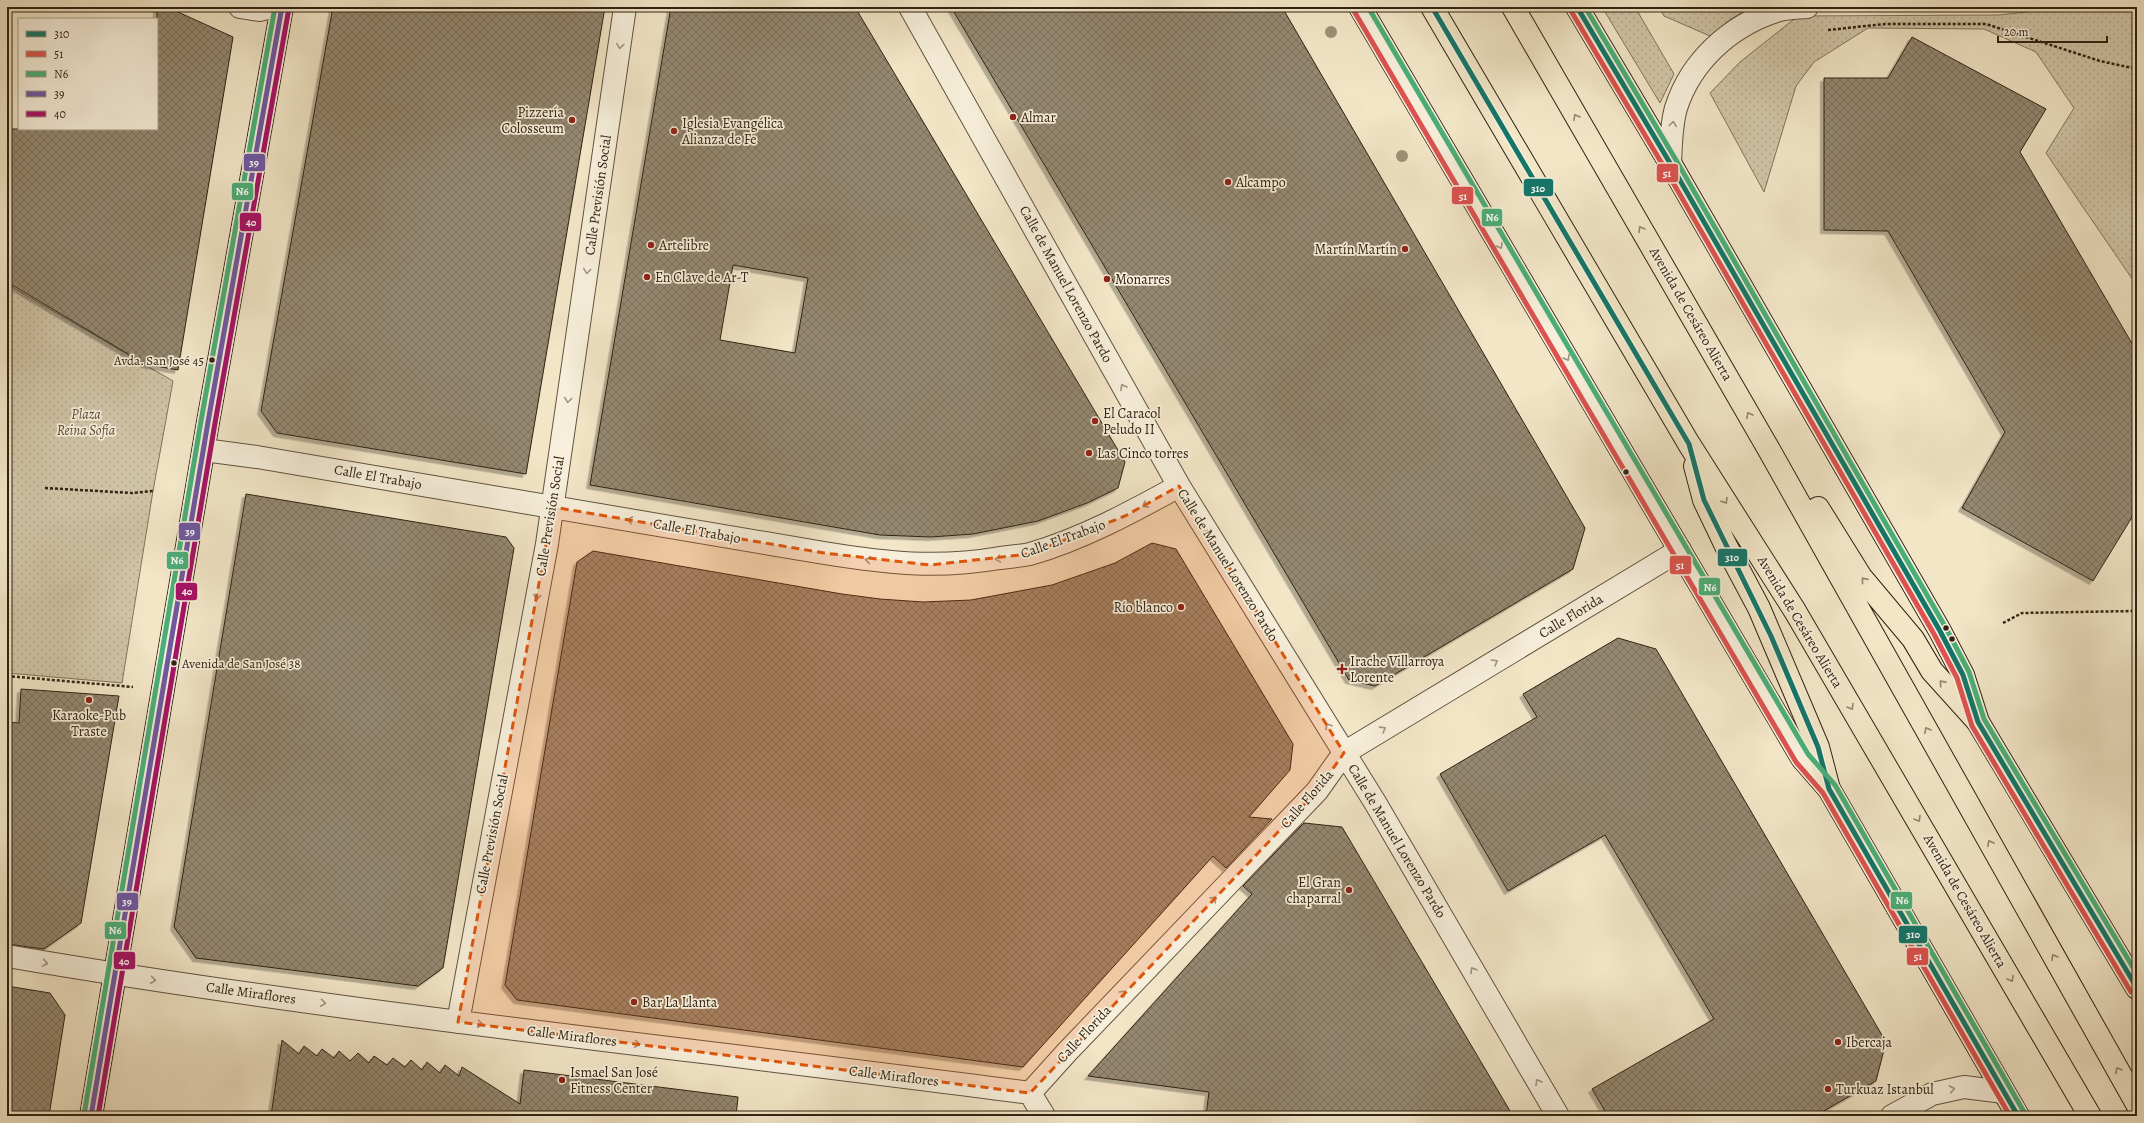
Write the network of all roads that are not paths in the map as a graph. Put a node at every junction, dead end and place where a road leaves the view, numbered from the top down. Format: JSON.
{"nodes":[{"id":1,"x":240,"y":7,"type":"edge"},
{"id":2,"x":272,"y":7,"type":"edge"},
{"id":3,"x":282,"y":7,"type":"edge"},
{"id":4,"x":625,"y":7,"type":"edge"},
{"id":5,"x":910,"y":7,"type":"edge"},
{"id":6,"x":1360,"y":7,"type":"edge"},
{"id":7,"x":1432,"y":7,"type":"edge"},
{"id":8,"x":1513,"y":7,"type":"edge"},
{"id":9,"x":1577,"y":7,"type":"edge"},
{"id":10,"x":1807,"y":7,"type":"edge"},
{"id":11,"x":1670,"y":163,"type":"junction"},
{"id":12,"x":1689,"y":444,"type":"junction"},
{"id":13,"x":1768,"y":448,"type":"junction"},
{"id":14,"x":204,"y":450,"type":"junction"},
{"id":15,"x":1179,"y":486,"type":"junction"},
{"id":16,"x":553,"y":507,"type":"junction"},
{"id":17,"x":1680,"y":550,"type":"junction"},
{"id":18,"x":1978,"y":722,"type":"junction"},
{"id":19,"x":1344,"y":753,"type":"junction"},
{"id":20,"x":1829,"y":789,"type":"junction"},
{"id":21,"x":7,"y":956,"type":"edge"},
{"id":22,"x":114,"y":974,"type":"junction"},
{"id":23,"x":2137,"y":988,"type":"edge"},
{"id":24,"x":458,"y":1022,"type":"junction"},
{"id":25,"x":2004,"y":1092,"type":"junction"},
{"id":26,"x":1030,"y":1093,"type":"junction"},
{"id":27,"x":2137,"y":1104,"type":"edge"},
{"id":28,"x":91,"y":1116,"type":"edge"},
{"id":29,"x":1044,"y":1116,"type":"edge"},
{"id":30,"x":1558,"y":1116,"type":"edge"},
{"id":31,"x":1892,"y":1116,"type":"edge"},
{"id":32,"x":2018,"y":1116,"type":"edge"},
{"id":33,"x":2090,"y":1116,"type":"edge"}],
"edges":[{"from":1,"to":2,"type":"street"},
{"from":3,"to":14,"type":"street"},
{"from":4,"to":16,"type":"street","name":"Calle Previsión Social","one_way":true},
{"from":15,"to":5,"type":"street","name":"Calle de Manuel Lorenzo Pardo","one_way":true},
{"from":6,"to":17,"type":"street","one_way":true},
{"from":7,"to":12,"type":"main road","name":"Avenida de Cesáreo Alierta"},
{"from":13,"to":8,"type":"main road","name":"Avenida de Cesáreo Alierta","one_way":true},
{"from":9,"to":11,"type":"street"},
{"from":11,"to":10,"type":"street","one_way":true},
{"from":11,"to":18,"type":"street"},
{"from":12,"to":20,"type":"main road"},
{"from":12,"to":33,"type":"main road","name":"Avenida de Cesáreo Alierta","one_way":true},
{"from":18,"to":13,"type":"main road","one_way":true},
{"from":27,"to":13,"type":"main road","name":"Avenida de Cesáreo Alierta","one_way":true},
{"from":14,"to":16,"type":"street","name":"Calle El Trabajo"},
{"from":14,"to":22,"type":"street"},
{"from":15,"to":16,"type":"street","name":"Calle El Trabajo","one_way":true},
{"from":19,"to":15,"type":"street","name":"Calle de Manuel Lorenzo Pardo","one_way":true},
{"from":16,"to":24,"type":"street","name":"Calle Previsión Social","one_way":true},
{"from":19,"to":17,"type":"street","name":"Calle Florida","one_way":true},
{"from":17,"to":20,"type":"street"},
{"from":18,"to":23,"type":"street"},
{"from":26,"to":19,"type":"street","name":"Calle Florida","one_way":true},
{"from":30,"to":19,"type":"street","name":"Calle de Manuel Lorenzo Pardo","one_way":true},
{"from":20,"to":25,"type":"street"},
{"from":21,"to":22,"type":"street","name":"Calle Miraflores","one_way":true},
{"from":22,"to":24,"type":"street","name":"Calle Miraflores","one_way":true},
{"from":22,"to":28,"type":"street"},
{"from":24,"to":26,"type":"street","name":"Calle Miraflores","one_way":true},
{"from":31,"to":25,"type":"street","one_way":true},
{"from":25,"to":32,"type":"street"},
{"from":26,"to":29,"type":"street"}]}
